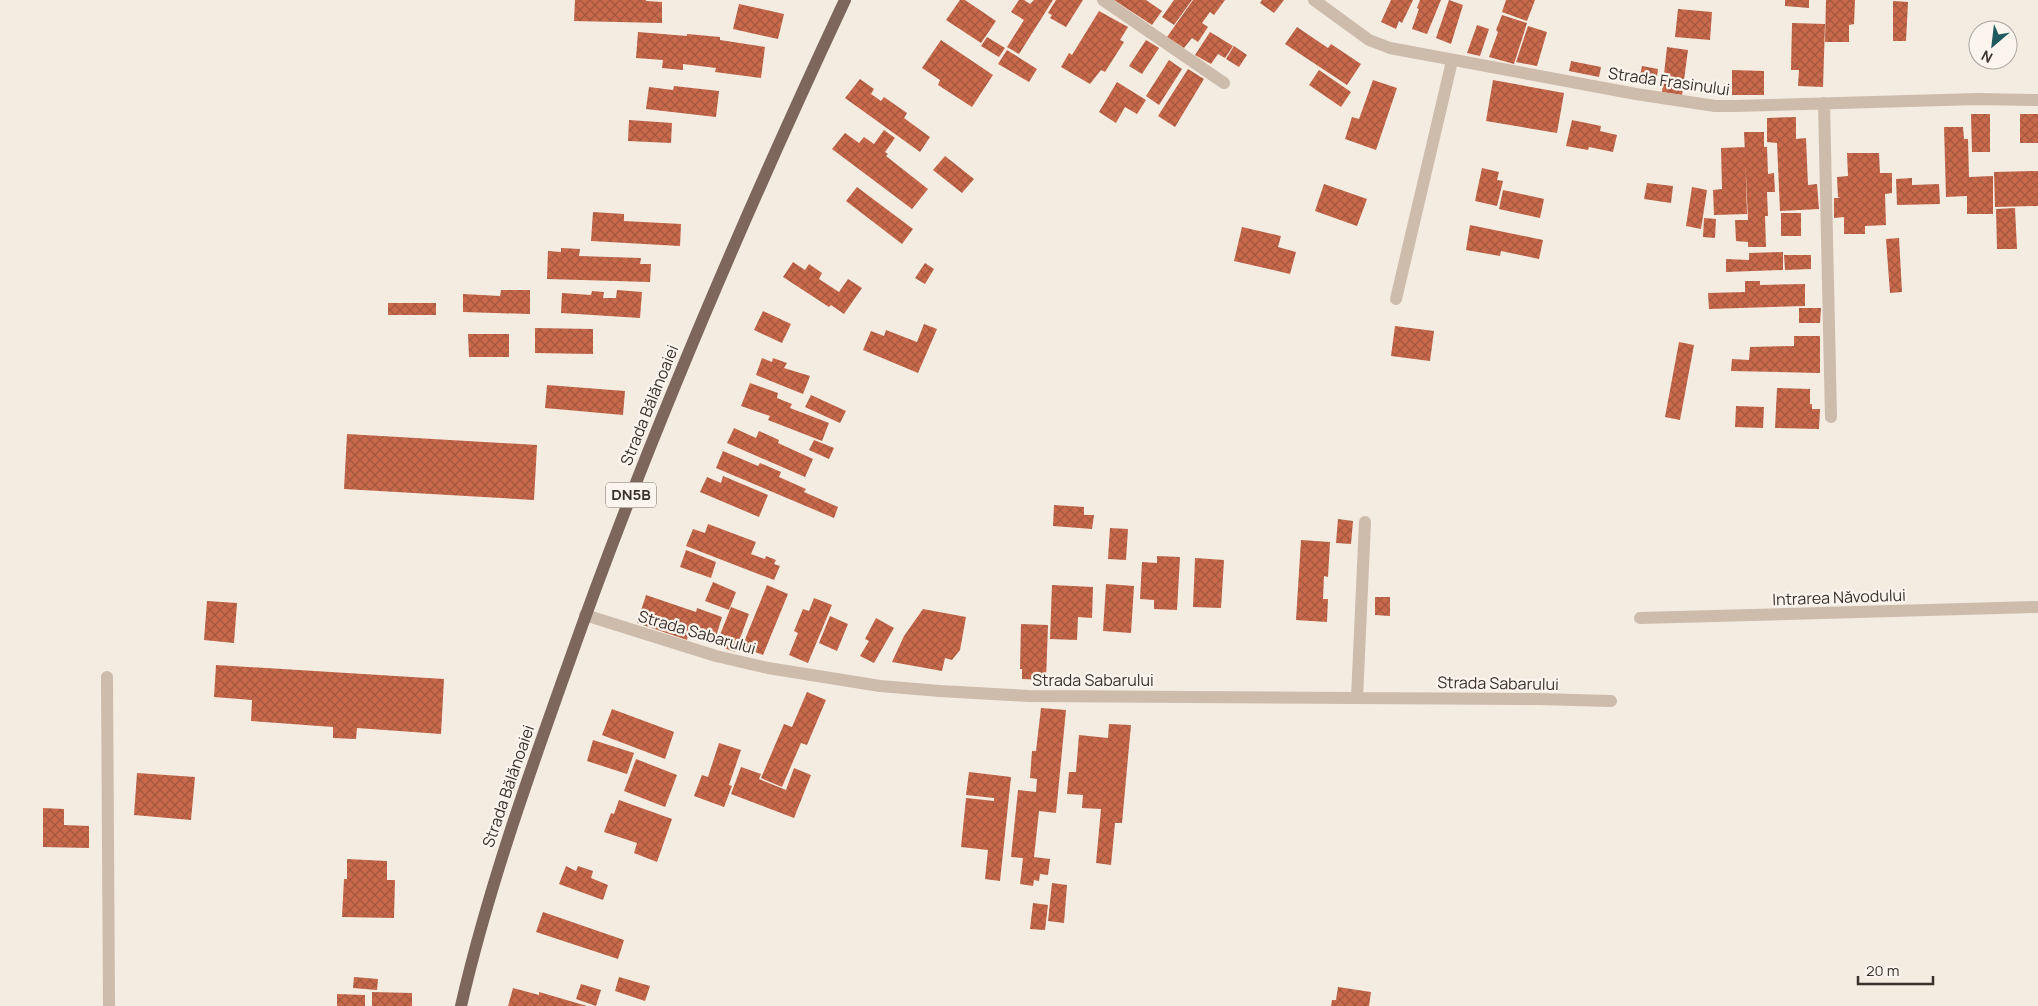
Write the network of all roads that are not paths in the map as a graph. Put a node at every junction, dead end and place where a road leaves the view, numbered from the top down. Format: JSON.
{"nodes":[{"id":1,"x":845,"y":0,"type":"edge"},
{"id":2,"x":1104,"y":0,"type":"edge"},
{"id":3,"x":1314,"y":0,"type":"edge"},
{"id":4,"x":1452,"y":61,"type":"junction"},
{"id":5,"x":1224,"y":83,"type":"dead end"},
{"id":6,"x":2038,"y":100,"type":"edge"},
{"id":7,"x":1824,"y":103,"type":"junction"},
{"id":8,"x":1396,"y":299,"type":"dead end"},
{"id":9,"x":1831,"y":417,"type":"dead end"},
{"id":10,"x":1365,"y":522,"type":"dead end"},
{"id":11,"x":2038,"y":607,"type":"edge"},
{"id":12,"x":585,"y":616,"type":"junction"},
{"id":13,"x":1640,"y":618,"type":"dead end"},
{"id":14,"x":107,"y":677,"type":"dead end"},
{"id":15,"x":1357,"y":698,"type":"junction"},
{"id":16,"x":1611,"y":701,"type":"dead end"},
{"id":17,"x":109,"y":1006,"type":"edge"},
{"id":18,"x":461,"y":1006,"type":"edge"}],
"edges":[{"from":1,"to":12,"type":"main road","name":"Strada Bălănoaiei","number":"DN5B"},
{"from":2,"to":5,"type":"street"},
{"from":3,"to":4,"type":"street","name":"Strada Frasinului"},
{"from":4,"to":7,"type":"street","name":"Strada Frasinului"},
{"from":4,"to":8,"type":"street"},
{"from":6,"to":7,"type":"street","name":"Strada Frasinului"},
{"from":7,"to":9,"type":"street"},
{"from":10,"to":15,"type":"street"},
{"from":11,"to":13,"type":"street","name":"Intrarea Năvodului"},
{"from":12,"to":15,"type":"street","name":"Strada Sabarului"},
{"from":12,"to":18,"type":"main road","name":"Strada Bălănoaiei","number":"DN5B"},
{"from":14,"to":17,"type":"street"},
{"from":15,"to":16,"type":"street","name":"Strada Sabarului"}]}
